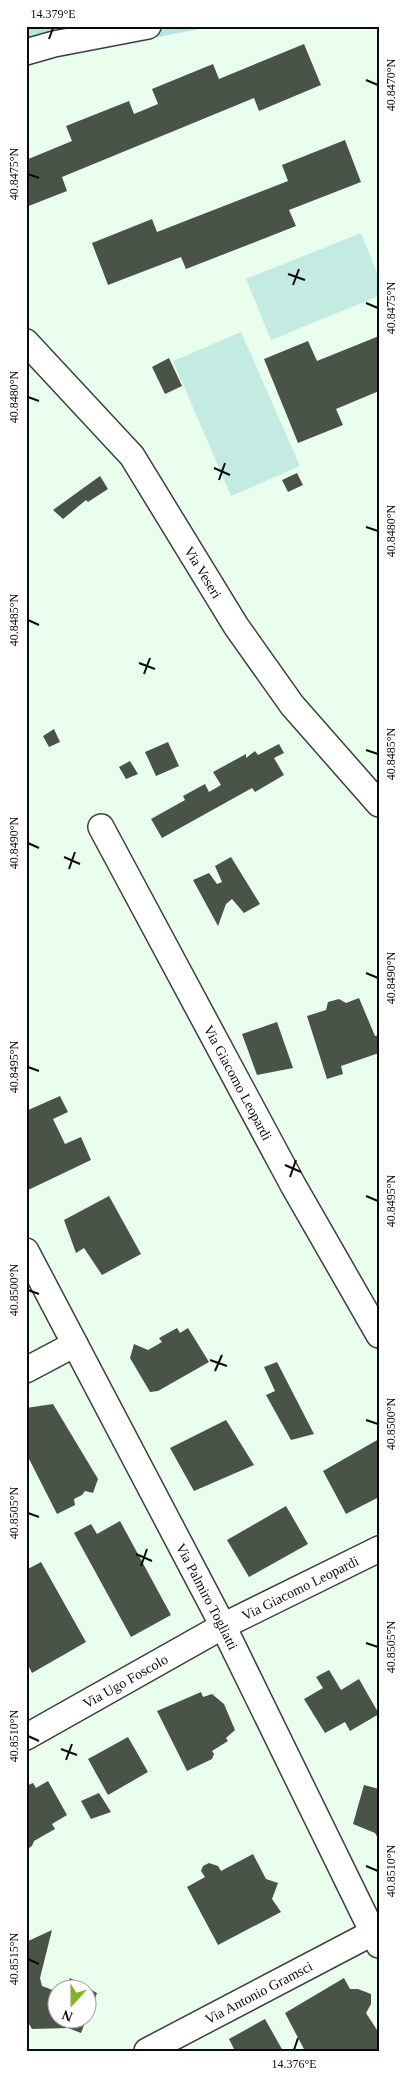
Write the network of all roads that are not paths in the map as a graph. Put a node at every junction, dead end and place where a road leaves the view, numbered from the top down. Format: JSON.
{"nodes":[{"id":1,"x":148,"y":26,"type":"edge"},
{"id":2,"x":26,"y":52,"type":"edge"},
{"id":3,"x":26,"y":342,"type":"edge"},
{"id":4,"x":379,"y":804,"type":"edge"},
{"id":5,"x":101,"y":827,"type":"dead end"},
{"id":6,"x":26,"y":1251,"type":"edge"},
{"id":7,"x":379,"y":1335,"type":"edge"},
{"id":8,"x":75,"y":1344,"type":"junction"},
{"id":9,"x":26,"y":1370,"type":"edge"},
{"id":10,"x":379,"y":1549,"type":"edge"},
{"id":11,"x":223,"y":1626,"type":"junction"},
{"id":12,"x":26,"y":1737,"type":"edge"},
{"id":13,"x":375,"y":1939,"type":"edge"},
{"id":14,"x":146,"y":2051,"type":"edge"}],
"edges":[{"from":1,"to":2,"type":"street"},
{"from":3,"to":4,"type":"street","name":"Via Veseri"},
{"from":5,"to":7,"type":"street","name":"Via Giacomo Leopardi"},
{"from":6,"to":8,"type":"street","name":"Via Palmiro Togliatti"},
{"from":8,"to":9,"type":"street"},
{"from":8,"to":11,"type":"street","name":"Via Palmiro Togliatti"},
{"from":10,"to":11,"type":"street","name":"Via Giacomo Leopardi"},
{"from":11,"to":12,"type":"street","name":"Via Ugo Foscolo"},
{"from":11,"to":13,"type":"street","name":"Via Palmiro Togliatti"},
{"from":13,"to":14,"type":"street","name":"Via Antonio Gramsci"}]}
